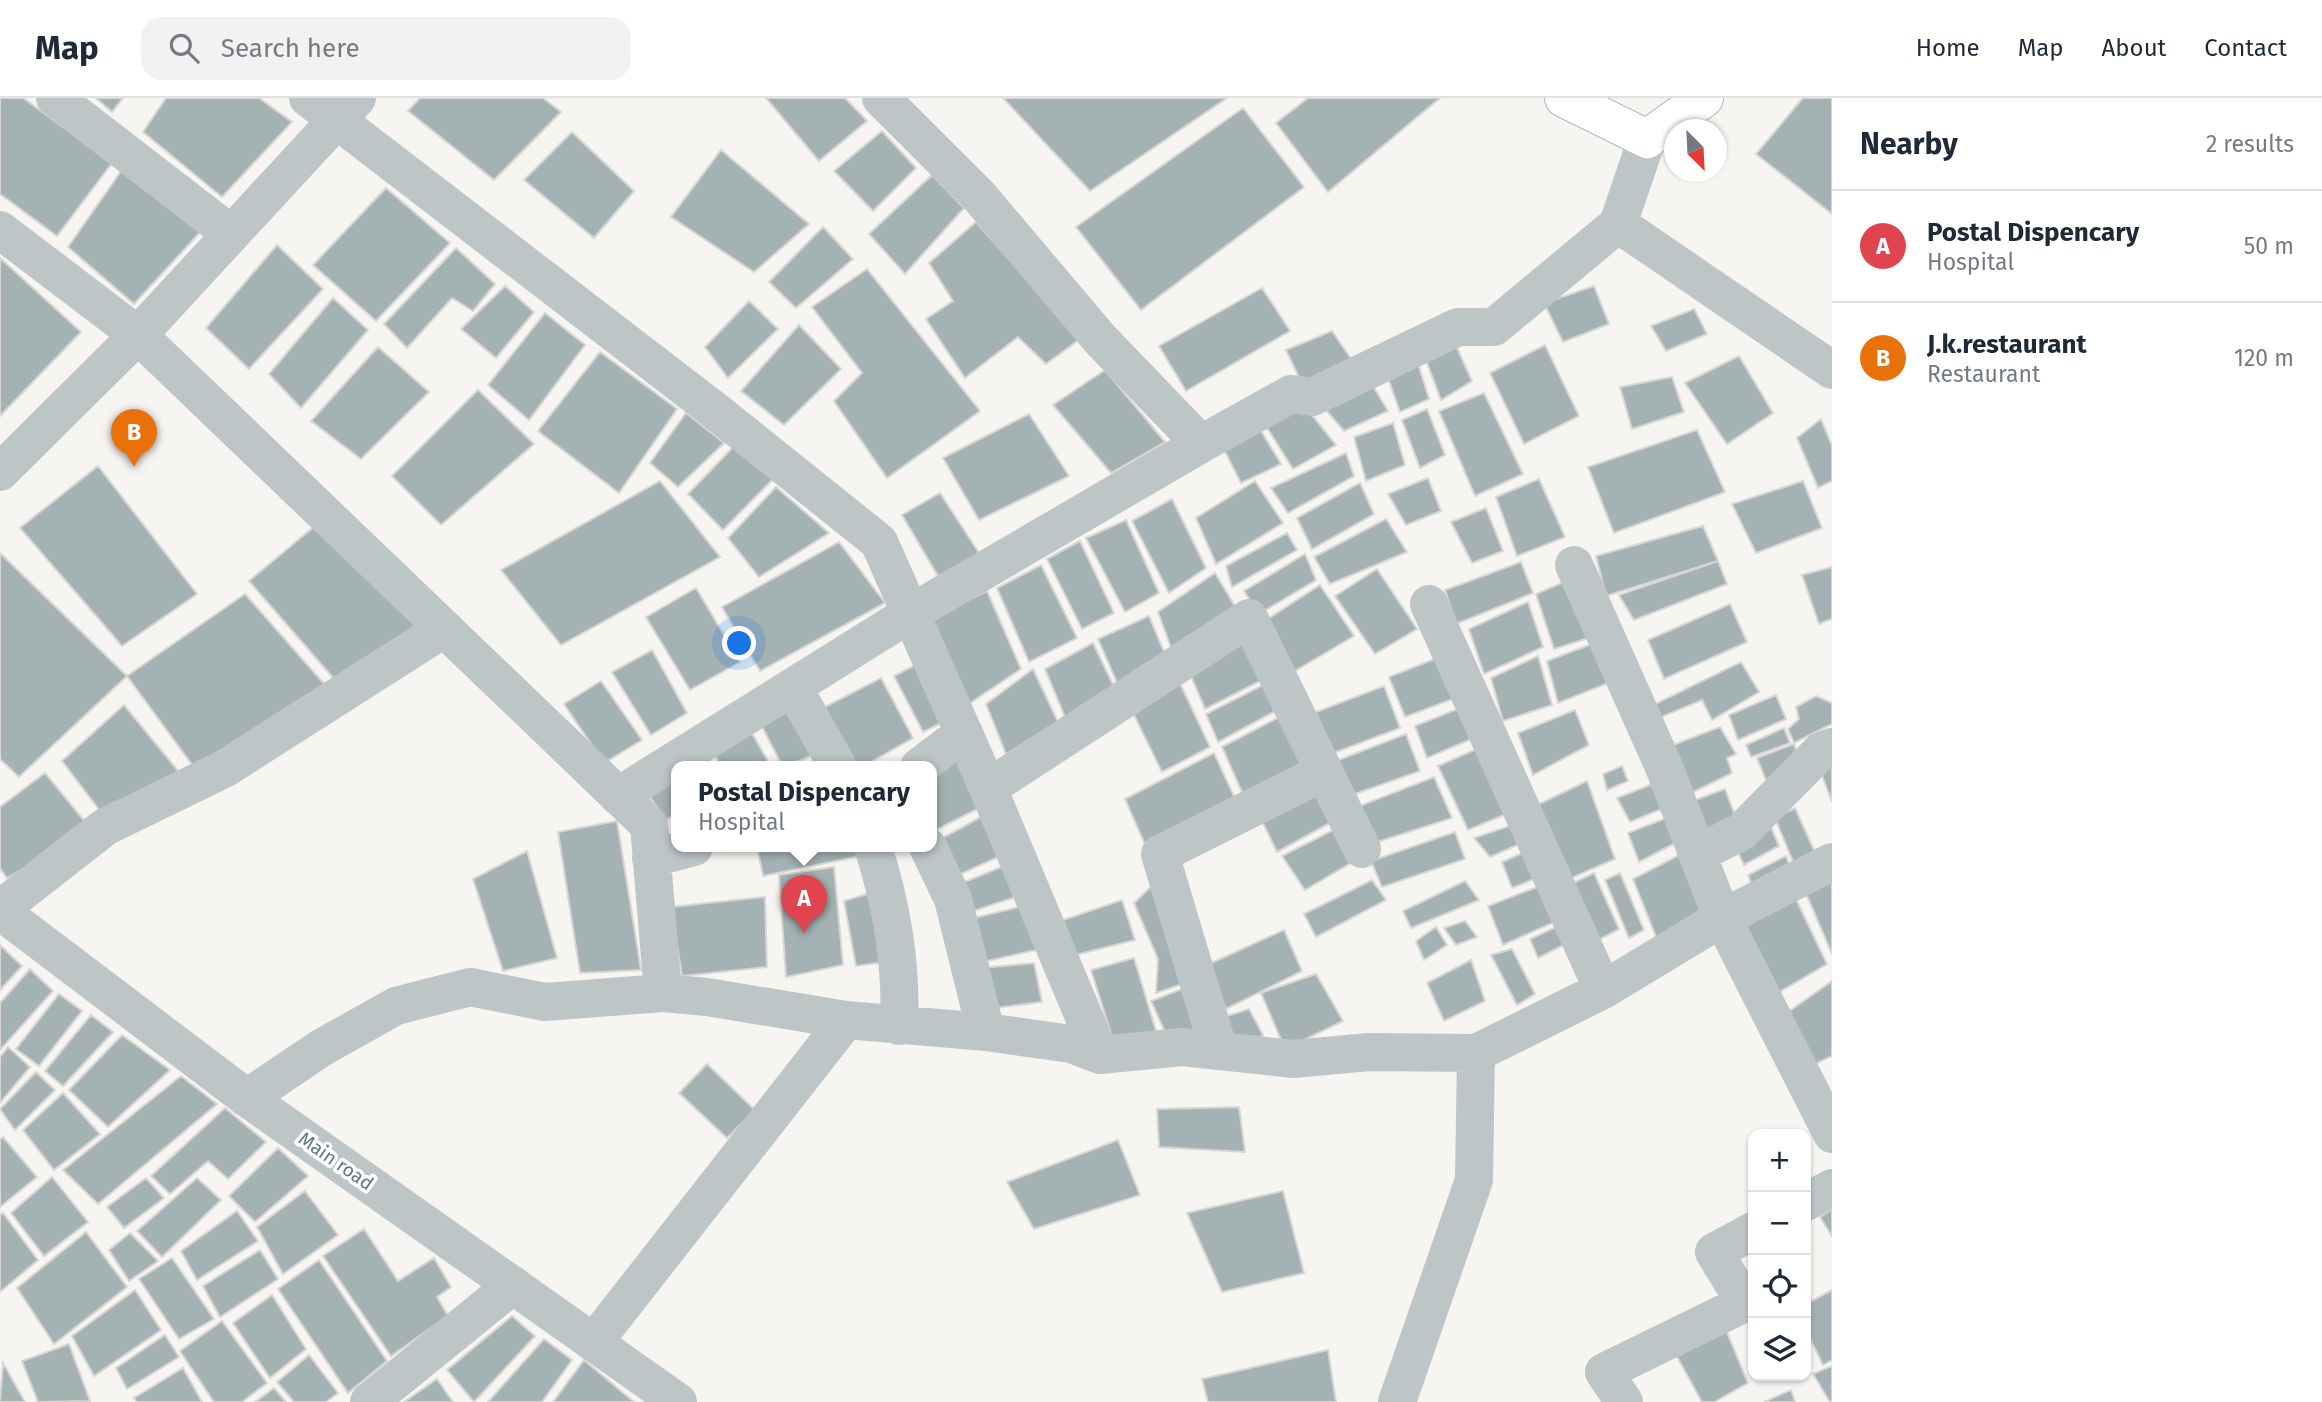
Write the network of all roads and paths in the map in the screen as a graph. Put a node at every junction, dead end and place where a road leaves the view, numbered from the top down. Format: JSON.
{"nodes":[{"id":1,"x":55,"y":98,"type":"edge"},
{"id":2,"x":881,"y":98,"type":"edge"},
{"id":3,"x":1564,"y":98,"type":"edge"},
{"id":4,"x":1704,"y":98,"type":"edge"},
{"id":5,"x":334,"y":105,"type":"edge"},
{"id":6,"x":1647,"y":139,"type":"junction"},
{"id":7,"x":1618,"y":224,"type":"junction"},
{"id":8,"x":0,"y":230,"type":"edge"},
{"id":9,"x":230,"y":233,"type":"junction"},
{"id":10,"x":138,"y":335,"type":"junction"},
{"id":11,"x":1832,"y":370,"type":"edge"},
{"id":12,"x":1201,"y":443,"type":"junction"},
{"id":13,"x":0,"y":472,"type":"edge"},
{"id":14,"x":1574,"y":565,"type":"dead end"},
{"id":15,"x":1429,"y":604,"type":"dead end"},
{"id":16,"x":911,"y":613,"type":"junction"},
{"id":17,"x":442,"y":630,"type":"junction"},
{"id":18,"x":793,"y":687,"type":"junction"},
{"id":19,"x":964,"y":733,"type":"junction"},
{"id":20,"x":1832,"y":747,"type":"edge"},
{"id":21,"x":674,"y":761,"type":"edge"},
{"id":22,"x":835,"y":761,"type":"edge"},
{"id":23,"x":927,"y":761,"type":"edge"},
{"id":24,"x":671,"y":763,"type":"edge"},
{"id":25,"x":1324,"y":772,"type":"junction"},
{"id":26,"x":988,"y":788,"type":"junction"},
{"id":27,"x":618,"y":796,"type":"junction"},
{"id":28,"x":1362,"y":849,"type":"dead end"},
{"id":29,"x":674,"y":852,"type":"edge"},
{"id":30,"x":875,"y":852,"type":"edge"},
{"id":31,"x":930,"y":852,"type":"edge"},
{"id":32,"x":1697,"y":854,"type":"junction"},
{"id":33,"x":651,"y":858,"type":"junction"},
{"id":34,"x":1832,"y":862,"type":"edge"},
{"id":35,"x":0,"y":910,"type":"edge"},
{"id":36,"x":1722,"y":918,"type":"junction"},
{"id":37,"x":1603,"y":990,"type":"junction"},
{"id":38,"x":663,"y":993,"type":"junction"},
{"id":39,"x":846,"y":1020,"type":"junction"},
{"id":40,"x":899,"y":1026,"type":"junction"},
{"id":41,"x":986,"y":1032,"type":"junction"},
{"id":42,"x":1219,"y":1051,"type":"junction"},
{"id":43,"x":1476,"y":1054,"type":"junction"},
{"id":44,"x":1100,"y":1055,"type":"junction"},
{"id":45,"x":247,"y":1098,"type":"junction"},
{"id":46,"x":1832,"y":1134,"type":"edge"},
{"id":47,"x":1832,"y":1188,"type":"edge"},
{"id":48,"x":1811,"y":1199,"type":"edge"},
{"id":49,"x":1748,"y":1234,"type":"edge"},
{"id":50,"x":513,"y":1286,"type":"junction"},
{"id":51,"x":594,"y":1342,"type":"junction"},
{"id":52,"x":369,"y":1402,"type":"edge"},
{"id":53,"x":678,"y":1402,"type":"edge"},
{"id":54,"x":1397,"y":1402,"type":"edge"},
{"id":55,"x":1624,"y":1402,"type":"edge"}],
"edges":[{"from":1,"to":9,"type":"street"},
{"from":2,"to":12,"type":"street"},
{"from":3,"to":6,"type":"main road"},
{"from":4,"to":6,"type":"main road"},
{"from":5,"to":9,"type":"street"},
{"from":5,"to":16,"type":"street"},
{"from":6,"to":7,"type":"street"},
{"from":7,"to":11,"type":"street"},
{"from":7,"to":12,"type":"street"},
{"from":8,"to":10,"type":"street"},
{"from":9,"to":10,"type":"street"},
{"from":10,"to":13,"type":"street"},
{"from":10,"to":17,"type":"street"},
{"from":12,"to":16,"type":"street"},
{"from":14,"to":32,"type":"street"},
{"from":15,"to":37,"type":"street"},
{"from":16,"to":18,"type":"street"},
{"from":16,"to":19,"type":"street"},
{"from":17,"to":27,"type":"street"},
{"from":17,"to":35,"type":"street"},
{"from":18,"to":21,"type":"street"},
{"from":18,"to":22,"type":"street"},
{"from":19,"to":23,"type":"street"},
{"from":19,"to":26,"type":"street"},
{"from":20,"to":32,"type":"street"},
{"from":24,"to":27,"type":"street"},
{"from":25,"to":26,"type":"street"},
{"from":25,"to":28,"type":"street"},
{"from":25,"to":42,"type":"street"},
{"from":26,"to":44,"type":"street"},
{"from":27,"to":33,"type":"street"},
{"from":29,"to":33,"type":"street"},
{"from":30,"to":40,"type":"street"},
{"from":31,"to":41,"type":"street"},
{"from":32,"to":36,"type":"street"},
{"from":33,"to":38,"type":"street"},
{"from":34,"to":36,"type":"street"},
{"from":35,"to":45,"type":"street","name":"Main road"},
{"from":36,"to":37,"type":"street"},
{"from":36,"to":46,"type":"street"},
{"from":37,"to":43,"type":"street"},
{"from":38,"to":39,"type":"street"},
{"from":38,"to":45,"type":"street"},
{"from":39,"to":40,"type":"street"},
{"from":39,"to":51,"type":"street"},
{"from":40,"to":41,"type":"street"},
{"from":41,"to":44,"type":"street"},
{"from":42,"to":43,"type":"street"},
{"from":42,"to":44,"type":"street"},
{"from":43,"to":54,"type":"street"},
{"from":45,"to":50,"type":"street","name":"Main road"},
{"from":47,"to":48,"type":"street"},
{"from":49,"to":55,"type":"street"},
{"from":50,"to":51,"type":"street","name":"Main road"},
{"from":50,"to":52,"type":"street"},
{"from":51,"to":53,"type":"street","name":"Main road"}]}
